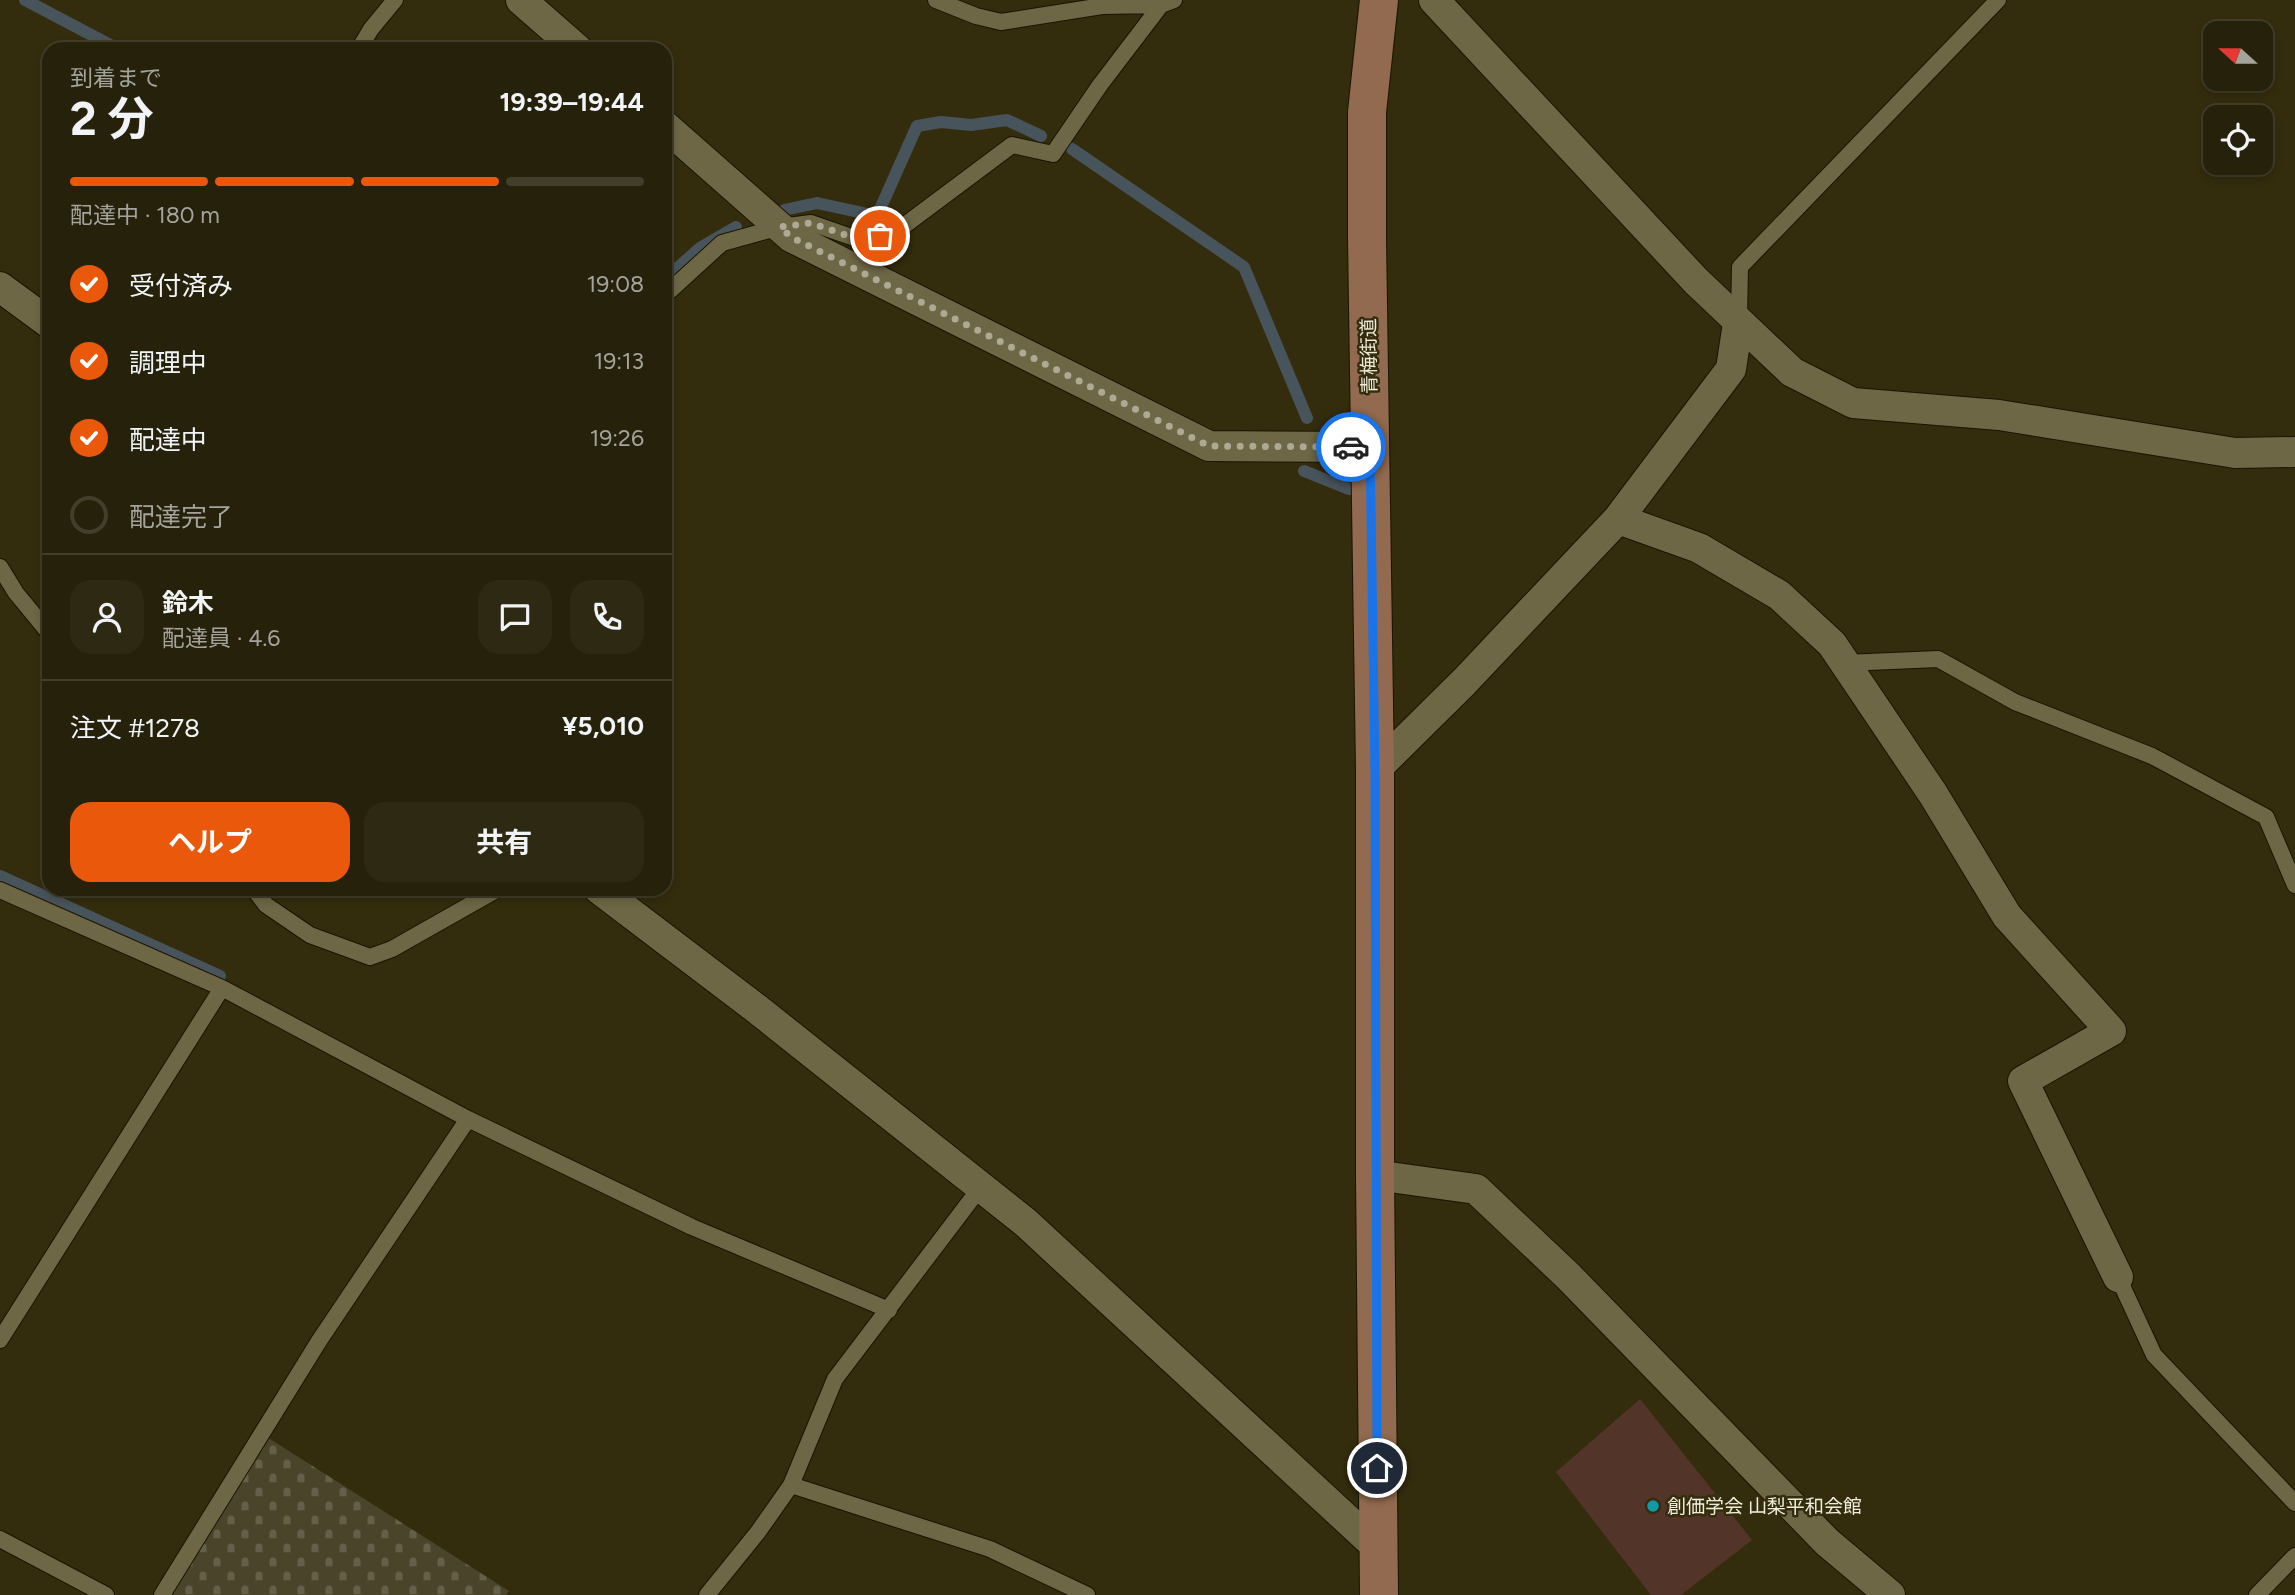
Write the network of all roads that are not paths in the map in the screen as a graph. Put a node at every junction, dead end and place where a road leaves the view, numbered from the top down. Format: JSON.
{"nodes":[{"id":1,"x":395,"y":0,"type":"edge"},
{"id":2,"x":521,"y":0,"type":"edge"},
{"id":3,"x":936,"y":0,"type":"edge"},
{"id":4,"x":1379,"y":0,"type":"edge"},
{"id":5,"x":1434,"y":0,"type":"edge"},
{"id":6,"x":1998,"y":0,"type":"edge"},
{"id":7,"x":1168,"y":2,"type":"edge"},
{"id":8,"x":363,"y":42,"type":"edge"},
{"id":9,"x":569,"y":42,"type":"edge"},
{"id":10,"x":672,"y":132,"type":"edge"},
{"id":11,"x":780,"y":227,"type":"junction"},
{"id":12,"x":0,"y":288,"type":"edge"},
{"id":13,"x":672,"y":289,"type":"edge"},
{"id":14,"x":42,"y":318,"type":"edge"},
{"id":15,"x":1738,"y":323,"type":"junction"},
{"id":16,"x":1370,"y":447,"type":"junction"},
{"id":17,"x":2295,"y":452,"type":"edge"},
{"id":18,"x":1618,"y":519,"type":"junction"},
{"id":19,"x":0,"y":567,"type":"edge"},
{"id":20,"x":42,"y":625,"type":"edge"},
{"id":21,"x":1845,"y":663,"type":"junction"},
{"id":22,"x":1375,"y":770,"type":"junction"},
{"id":23,"x":2295,"y":885,"type":"edge"},
{"id":24,"x":0,"y":890,"type":"edge"},
{"id":25,"x":259,"y":896,"type":"edge"},
{"id":26,"x":486,"y":896,"type":"edge"},
{"id":27,"x":608,"y":896,"type":"edge"},
{"id":28,"x":222,"y":988,"type":"junction"},
{"id":29,"x":468,"y":1119,"type":"junction"},
{"id":30,"x":1375,"y":1175,"type":"junction"},
{"id":31,"x":980,"y":1188,"type":"junction"},
{"id":32,"x":2118,"y":1277,"type":"joint"},
{"id":33,"x":889,"y":1310,"type":"junction"},
{"id":34,"x":0,"y":1340,"type":"edge"},
{"id":35,"x":791,"y":1485,"type":"junction"},
{"id":36,"x":2295,"y":1503,"type":"edge"},
{"id":37,"x":0,"y":1539,"type":"edge"},
{"id":38,"x":1378,"y":1548,"type":"junction"},
{"id":39,"x":2295,"y":1556,"type":"edge"},
{"id":40,"x":106,"y":1595,"type":"edge"},
{"id":41,"x":163,"y":1595,"type":"edge"},
{"id":42,"x":707,"y":1595,"type":"edge"},
{"id":43,"x":1087,"y":1595,"type":"edge"},
{"id":44,"x":1379,"y":1595,"type":"edge"},
{"id":45,"x":1890,"y":1595,"type":"edge"},
{"id":46,"x":2257,"y":1595,"type":"edge"}],
"edges":[{"from":1,"to":8,"type":"lane"},
{"from":2,"to":9,"type":"street"},
{"from":3,"to":7,"type":"lane"},
{"from":4,"to":16,"type":"main road","name":"青梅街道"},
{"from":5,"to":15,"type":"street"},
{"from":6,"to":15,"type":"lane"},
{"from":7,"to":11,"type":"lane"},
{"from":10,"to":11,"type":"street"},
{"from":11,"to":13,"type":"lane"},
{"from":11,"to":16,"type":"street"},
{"from":12,"to":14,"type":"street"},
{"from":15,"to":17,"type":"street"},
{"from":15,"to":18,"type":"street"},
{"from":16,"to":22,"type":"main road","name":"青梅街道"},
{"from":18,"to":21,"type":"street"},
{"from":18,"to":22,"type":"street"},
{"from":19,"to":20,"type":"lane"},
{"from":21,"to":23,"type":"lane"},
{"from":21,"to":32,"type":"street"},
{"from":22,"to":30,"type":"main road","name":"青梅街道"},
{"from":24,"to":28,"type":"lane"},
{"from":25,"to":26,"type":"lane"},
{"from":27,"to":31,"type":"street"},
{"from":28,"to":29,"type":"lane"},
{"from":28,"to":34,"type":"lane"},
{"from":29,"to":33,"type":"lane"},
{"from":29,"to":41,"type":"lane"},
{"from":30,"to":38,"type":"main road","name":"青梅街道"},
{"from":30,"to":45,"type":"street"},
{"from":31,"to":33,"type":"lane"},
{"from":31,"to":38,"type":"street"},
{"from":32,"to":36,"type":"lane"},
{"from":33,"to":35,"type":"lane"},
{"from":35,"to":42,"type":"lane"},
{"from":35,"to":43,"type":"lane"},
{"from":37,"to":40,"type":"lane"},
{"from":38,"to":44,"type":"main road","name":"青梅街道"},
{"from":39,"to":46,"type":"lane"}]}
